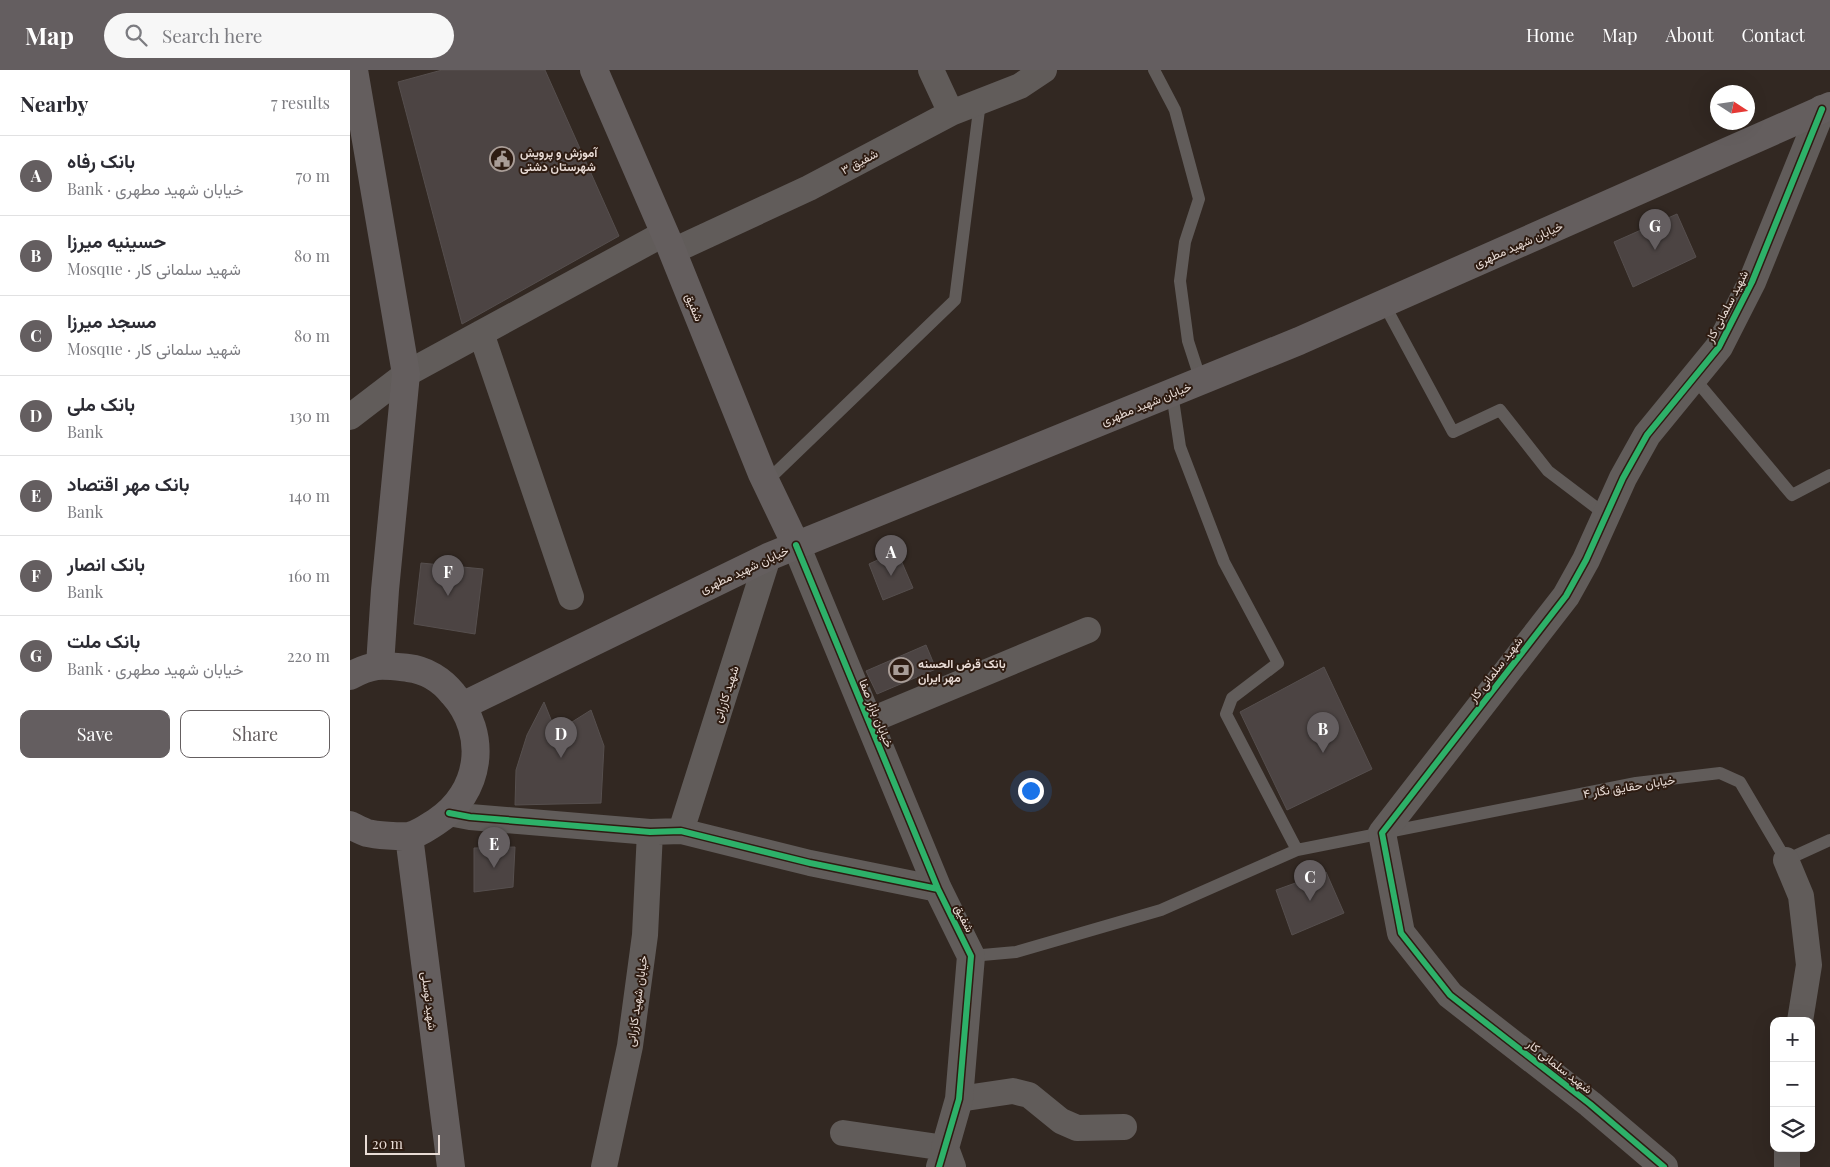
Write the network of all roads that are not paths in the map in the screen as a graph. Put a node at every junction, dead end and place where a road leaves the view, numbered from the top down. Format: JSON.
{"nodes":[{"id":1,"x":354,"y":70,"type":"edge"},
{"id":2,"x":594,"y":70,"type":"edge"},
{"id":3,"x":931,"y":70,"type":"edge"},
{"id":4,"x":1044,"y":70,"type":"edge"},
{"id":5,"x":1154,"y":70,"type":"edge"},
{"id":6,"x":980,"y":102,"type":"junction"},
{"id":7,"x":1826,"y":108,"type":"edge"},
{"id":8,"x":951,"y":113,"type":"junction"},
{"id":9,"x":669,"y":242,"type":"junction"},
{"id":10,"x":1384,"y":304,"type":"junction"},
{"id":11,"x":481,"y":333,"type":"junction"},
{"id":12,"x":406,"y":374,"type":"junction"},
{"id":13,"x":1694,"y":378,"type":"junction"},
{"id":14,"x":1201,"y":381,"type":"junction"},
{"id":15,"x":1172,"y":393,"type":"junction"},
{"id":16,"x":350,"y":417,"type":"edge"},
{"id":17,"x":1830,"y":475,"type":"edge"},
{"id":18,"x":766,"y":482,"type":"junction"},
{"id":19,"x":1606,"y":515,"type":"junction"},
{"id":20,"x":796,"y":545,"type":"junction"},
{"id":21,"x":768,"y":557,"type":"junction"},
{"id":22,"x":571,"y":597,"type":"dead end"},
{"id":23,"x":1088,"y":630,"type":"dead end"},
{"id":24,"x":380,"y":664,"type":"junction"},
{"id":25,"x":350,"y":676,"type":"edge"},
{"id":26,"x":464,"y":705,"type":"junction"},
{"id":27,"x":869,"y":722,"type":"junction"},
{"id":28,"x":449,"y":813,"type":"junction"},
{"id":29,"x":350,"y":825,"type":"edge"},
{"id":30,"x":650,"y":832,"type":"junction"},
{"id":31,"x":681,"y":832,"type":"junction"},
{"id":32,"x":1382,"y":833,"type":"junction"},
{"id":33,"x":409,"y":836,"type":"junction"},
{"id":34,"x":1830,"y":840,"type":"edge"},
{"id":35,"x":1297,"y":850,"type":"junction"},
{"id":36,"x":1786,"y":860,"type":"junction"},
{"id":37,"x":938,"y":890,"type":"junction"},
{"id":38,"x":971,"y":956,"type":"junction"},
{"id":39,"x":1801,"y":1017,"type":"edge"},
{"id":40,"x":959,"y":1099,"type":"junction"},
{"id":41,"x":1124,"y":1127,"type":"dead end"},
{"id":42,"x":843,"y":1133,"type":"dead end"},
{"id":43,"x":1787,"y":1152,"type":"edge"},
{"id":44,"x":945,"y":1161,"type":"edge"},
{"id":45,"x":451,"y":1167,"type":"edge"},
{"id":46,"x":604,"y":1167,"type":"edge"},
{"id":47,"x":1664,"y":1167,"type":"edge"},
{"id":48,"x":1787,"y":1167,"type":"edge"}],
"edges":[{"from":1,"to":12,"type":"main road"},
{"from":2,"to":9,"type":"main road","name":"شفیق"},
{"from":3,"to":8,"type":"street"},
{"from":4,"to":6,"type":"street","name":"شفیق ۳"},
{"from":5,"to":14,"type":"lane"},
{"from":6,"to":8,"type":"street","name":"شفیق ۳"},
{"from":6,"to":18,"type":"lane"},
{"from":7,"to":10,"type":"main road","name":"خیابان شهید مطهری"},
{"from":7,"to":13,"type":"street","name":"شهید سلمانی کار"},
{"from":8,"to":9,"type":"street","name":"شفیق ۳"},
{"from":9,"to":11,"type":"street","name":"شفیق ۳"},
{"from":9,"to":18,"type":"main road","name":"شفیق"},
{"from":10,"to":14,"type":"main road","name":"خیابان شهید مطهری"},
{"from":10,"to":19,"type":"lane"},
{"from":11,"to":12,"type":"street","name":"شفیق ۳"},
{"from":11,"to":22,"type":"street"},
{"from":12,"to":16,"type":"street","name":"شفیق ۳"},
{"from":12,"to":24,"type":"main road"},
{"from":13,"to":17,"type":"lane"},
{"from":13,"to":19,"type":"street","name":"شهید سلمانی کار"},
{"from":14,"to":15,"type":"main road","name":"خیابان شهید مطهری"},
{"from":15,"to":20,"type":"main road","name":"خیابان شهید مطهری"},
{"from":15,"to":35,"type":"lane"},
{"from":18,"to":20,"type":"main road","name":"شفیق"},
{"from":19,"to":32,"type":"street","name":"شهید سلمانی کار"},
{"from":20,"to":21,"type":"main road","name":"خیابان شهید مطهری"},
{"from":20,"to":27,"type":"street","name":"خیابان بازار صفا"},
{"from":21,"to":26,"type":"main road","name":"خیابان شهید مطهری"},
{"from":21,"to":31,"type":"street","name":"شهید کازرانی"},
{"from":23,"to":27,"type":"street"},
{"from":24,"to":25,"type":"main road"},
{"from":24,"to":26,"type":"main road"},
{"from":26,"to":28,"type":"main road"},
{"from":27,"to":37,"type":"street","name":"خیابان بازار صفا"},
{"from":28,"to":30,"type":"street"},
{"from":28,"to":33,"type":"main road"},
{"from":29,"to":33,"type":"main road"},
{"from":30,"to":31,"type":"street"},
{"from":30,"to":46,"type":"street","name":"خیابان شهید کازرانی"},
{"from":31,"to":37,"type":"street"},
{"from":32,"to":35,"type":"lane","name":"خیابان حقایق نگار ۴"},
{"from":32,"to":36,"type":"lane","name":"خیابان حقایق نگار ۴"},
{"from":32,"to":47,"type":"street","name":"شهید سلمانی کار"},
{"from":33,"to":45,"type":"main road","name":"شهید توسلی"},
{"from":34,"to":36,"type":"lane"},
{"from":35,"to":38,"type":"lane","name":"خیابان حقایق نگار ۴"},
{"from":36,"to":39,"type":"street"},
{"from":37,"to":38,"type":"street","name":"شفیق"},
{"from":38,"to":40,"type":"street"},
{"from":40,"to":41,"type":"street"},
{"from":40,"to":44,"type":"street"},
{"from":42,"to":44,"type":"street"},
{"from":43,"to":48,"type":"street"}]}
